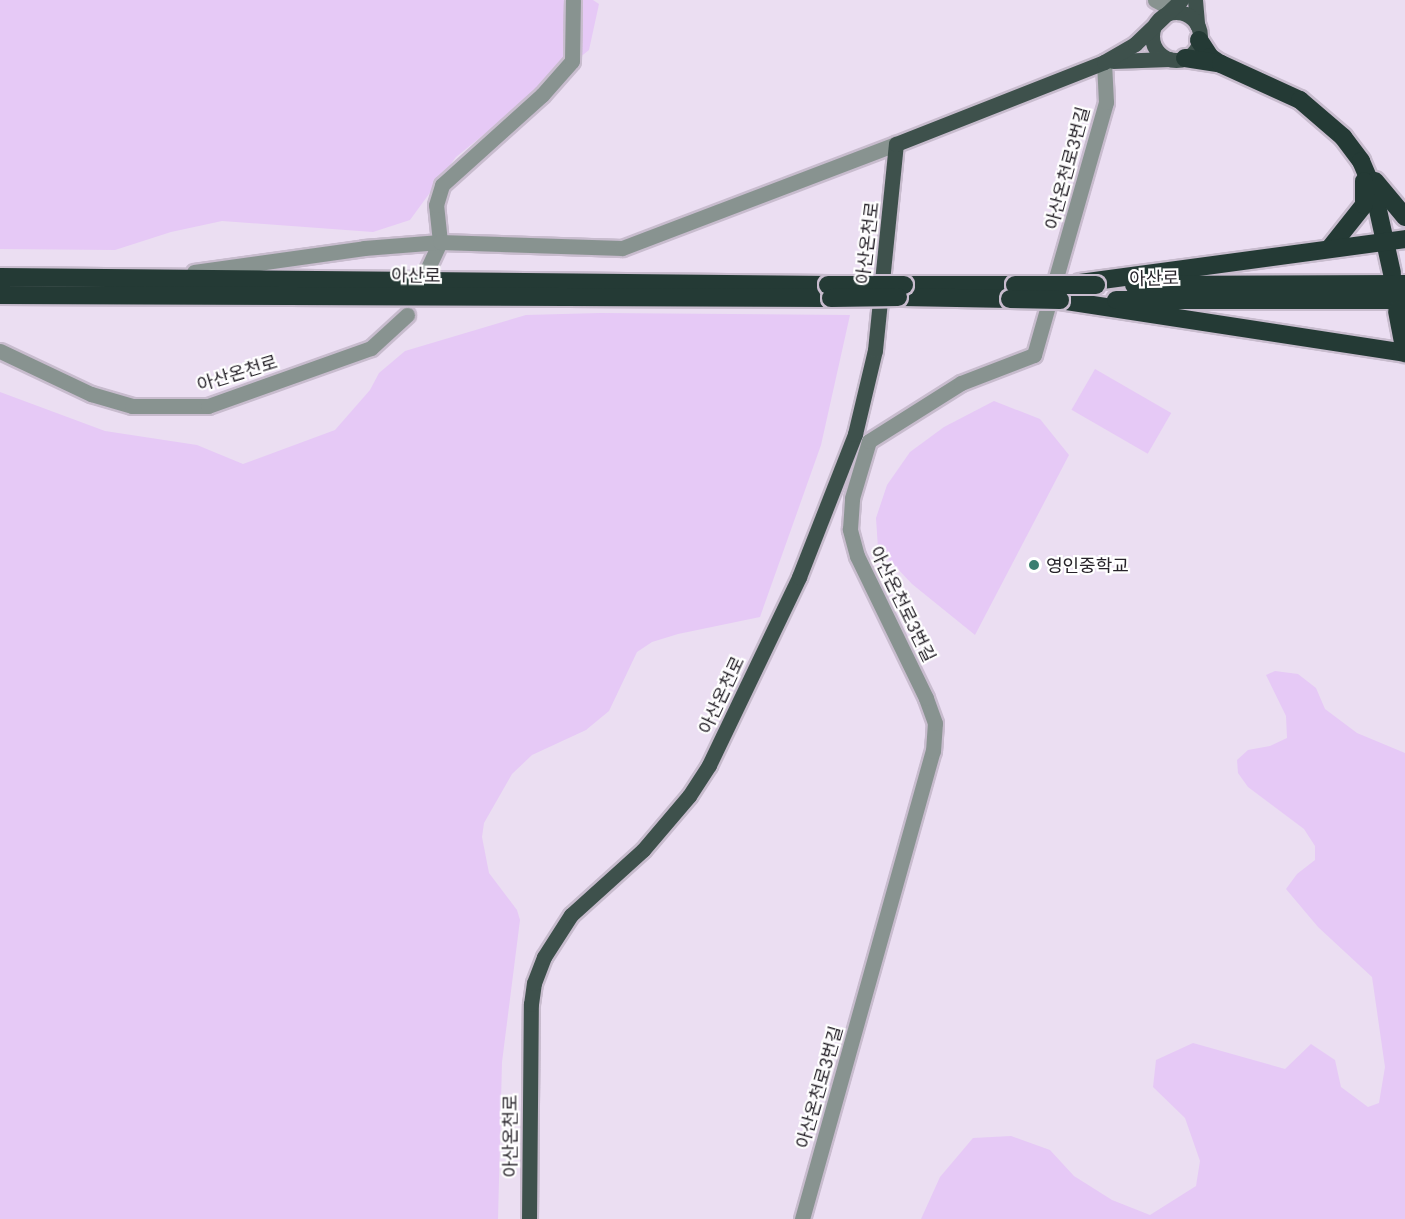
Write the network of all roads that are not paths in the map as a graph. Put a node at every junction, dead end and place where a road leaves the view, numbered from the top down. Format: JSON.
{"nodes":[{"id":1,"x":573,"y":0,"type":"edge"},
{"id":2,"x":1154,"y":0,"type":"edge"},
{"id":3,"x":1195,"y":0,"type":"edge"},
{"id":4,"x":1177,"y":7,"type":"edge"},
{"id":5,"x":1157,"y":21,"type":"junction"},
{"id":6,"x":1198,"y":33,"type":"junction"},
{"id":7,"x":1177,"y":59,"type":"junction"},
{"id":8,"x":1104,"y":62,"type":"junction"},
{"id":9,"x":1221,"y":64,"type":"junction"},
{"id":10,"x":896,"y":144,"type":"junction"},
{"id":11,"x":1361,"y":161,"type":"junction"},
{"id":12,"x":1405,"y":217,"type":"edge"},
{"id":13,"x":1405,"y":239,"type":"edge"},
{"id":14,"x":440,"y":242,"type":"junction"},
{"id":15,"x":1385,"y":242,"type":"junction"},
{"id":16,"x":1329,"y":249,"type":"junction"},
{"id":17,"x":427,"y":270,"type":"dead end"},
{"id":18,"x":141,"y":276,"type":"junction"},
{"id":19,"x":0,"y":277,"type":"edge"},
{"id":20,"x":1398,"y":278,"type":"edge"},
{"id":21,"x":830,"y":292,"type":"junction"},
{"id":22,"x":1094,"y":292,"type":"junction"},
{"id":23,"x":0,"y":295,"type":"edge"},
{"id":24,"x":1401,"y":305,"type":"edge"},
{"id":25,"x":407,"y":315,"type":"dead end"},
{"id":26,"x":0,"y":351,"type":"edge"},
{"id":27,"x":1405,"y":353,"type":"edge"},
{"id":28,"x":861,"y":439,"type":"junction"},
{"id":29,"x":529,"y":1219,"type":"edge"},
{"id":30,"x":802,"y":1219,"type":"edge"}],
"edges":[{"from":1,"to":14,"type":"street"},
{"from":2,"to":4,"type":"street"},
{"from":2,"to":5,"type":"street"},
{"from":3,"to":6,"type":"main road"},
{"from":4,"to":5,"type":"main road"},
{"from":4,"to":6,"type":"main road"},
{"from":5,"to":7,"type":"main road"},
{"from":5,"to":8,"type":"main road"},
{"from":6,"to":7,"type":"main road"},
{"from":6,"to":9,"type":"highway"},
{"from":7,"to":8,"type":"main road"},
{"from":7,"to":9,"type":"highway"},
{"from":8,"to":10,"type":"main road"},
{"from":8,"to":28,"type":"street","name":"아산온천로3번길"},
{"from":9,"to":11,"type":"highway"},
{"from":10,"to":14,"type":"street"},
{"from":10,"to":28,"type":"main road","name":"아산온천로"},
{"from":11,"to":12,"type":"highway"},
{"from":11,"to":15,"type":"highway"},
{"from":11,"to":16,"type":"highway"},
{"from":13,"to":15,"type":"highway"},
{"from":14,"to":17,"type":"street"},
{"from":14,"to":18,"type":"street"},
{"from":15,"to":16,"type":"highway"},
{"from":15,"to":20,"type":"highway"},
{"from":16,"to":22,"type":"highway"},
{"from":18,"to":19,"type":"highway","name":"아산로"},
{"from":18,"to":21,"type":"highway","name":"아산로"},
{"from":20,"to":22,"type":"highway","name":"아산로"},
{"from":21,"to":22,"type":"highway","name":"아산로","bridge":true},
{"from":21,"to":23,"type":"highway","name":"아산로"},
{"from":22,"to":24,"type":"highway","name":"아산로"},
{"from":22,"to":27,"type":"highway"},
{"from":24,"to":27,"type":"highway"},
{"from":25,"to":26,"type":"street","name":"아산온천로"},
{"from":28,"to":29,"type":"main road","name":"아산온천로"},
{"from":28,"to":30,"type":"street","name":"아산온천로3번길"}]}
